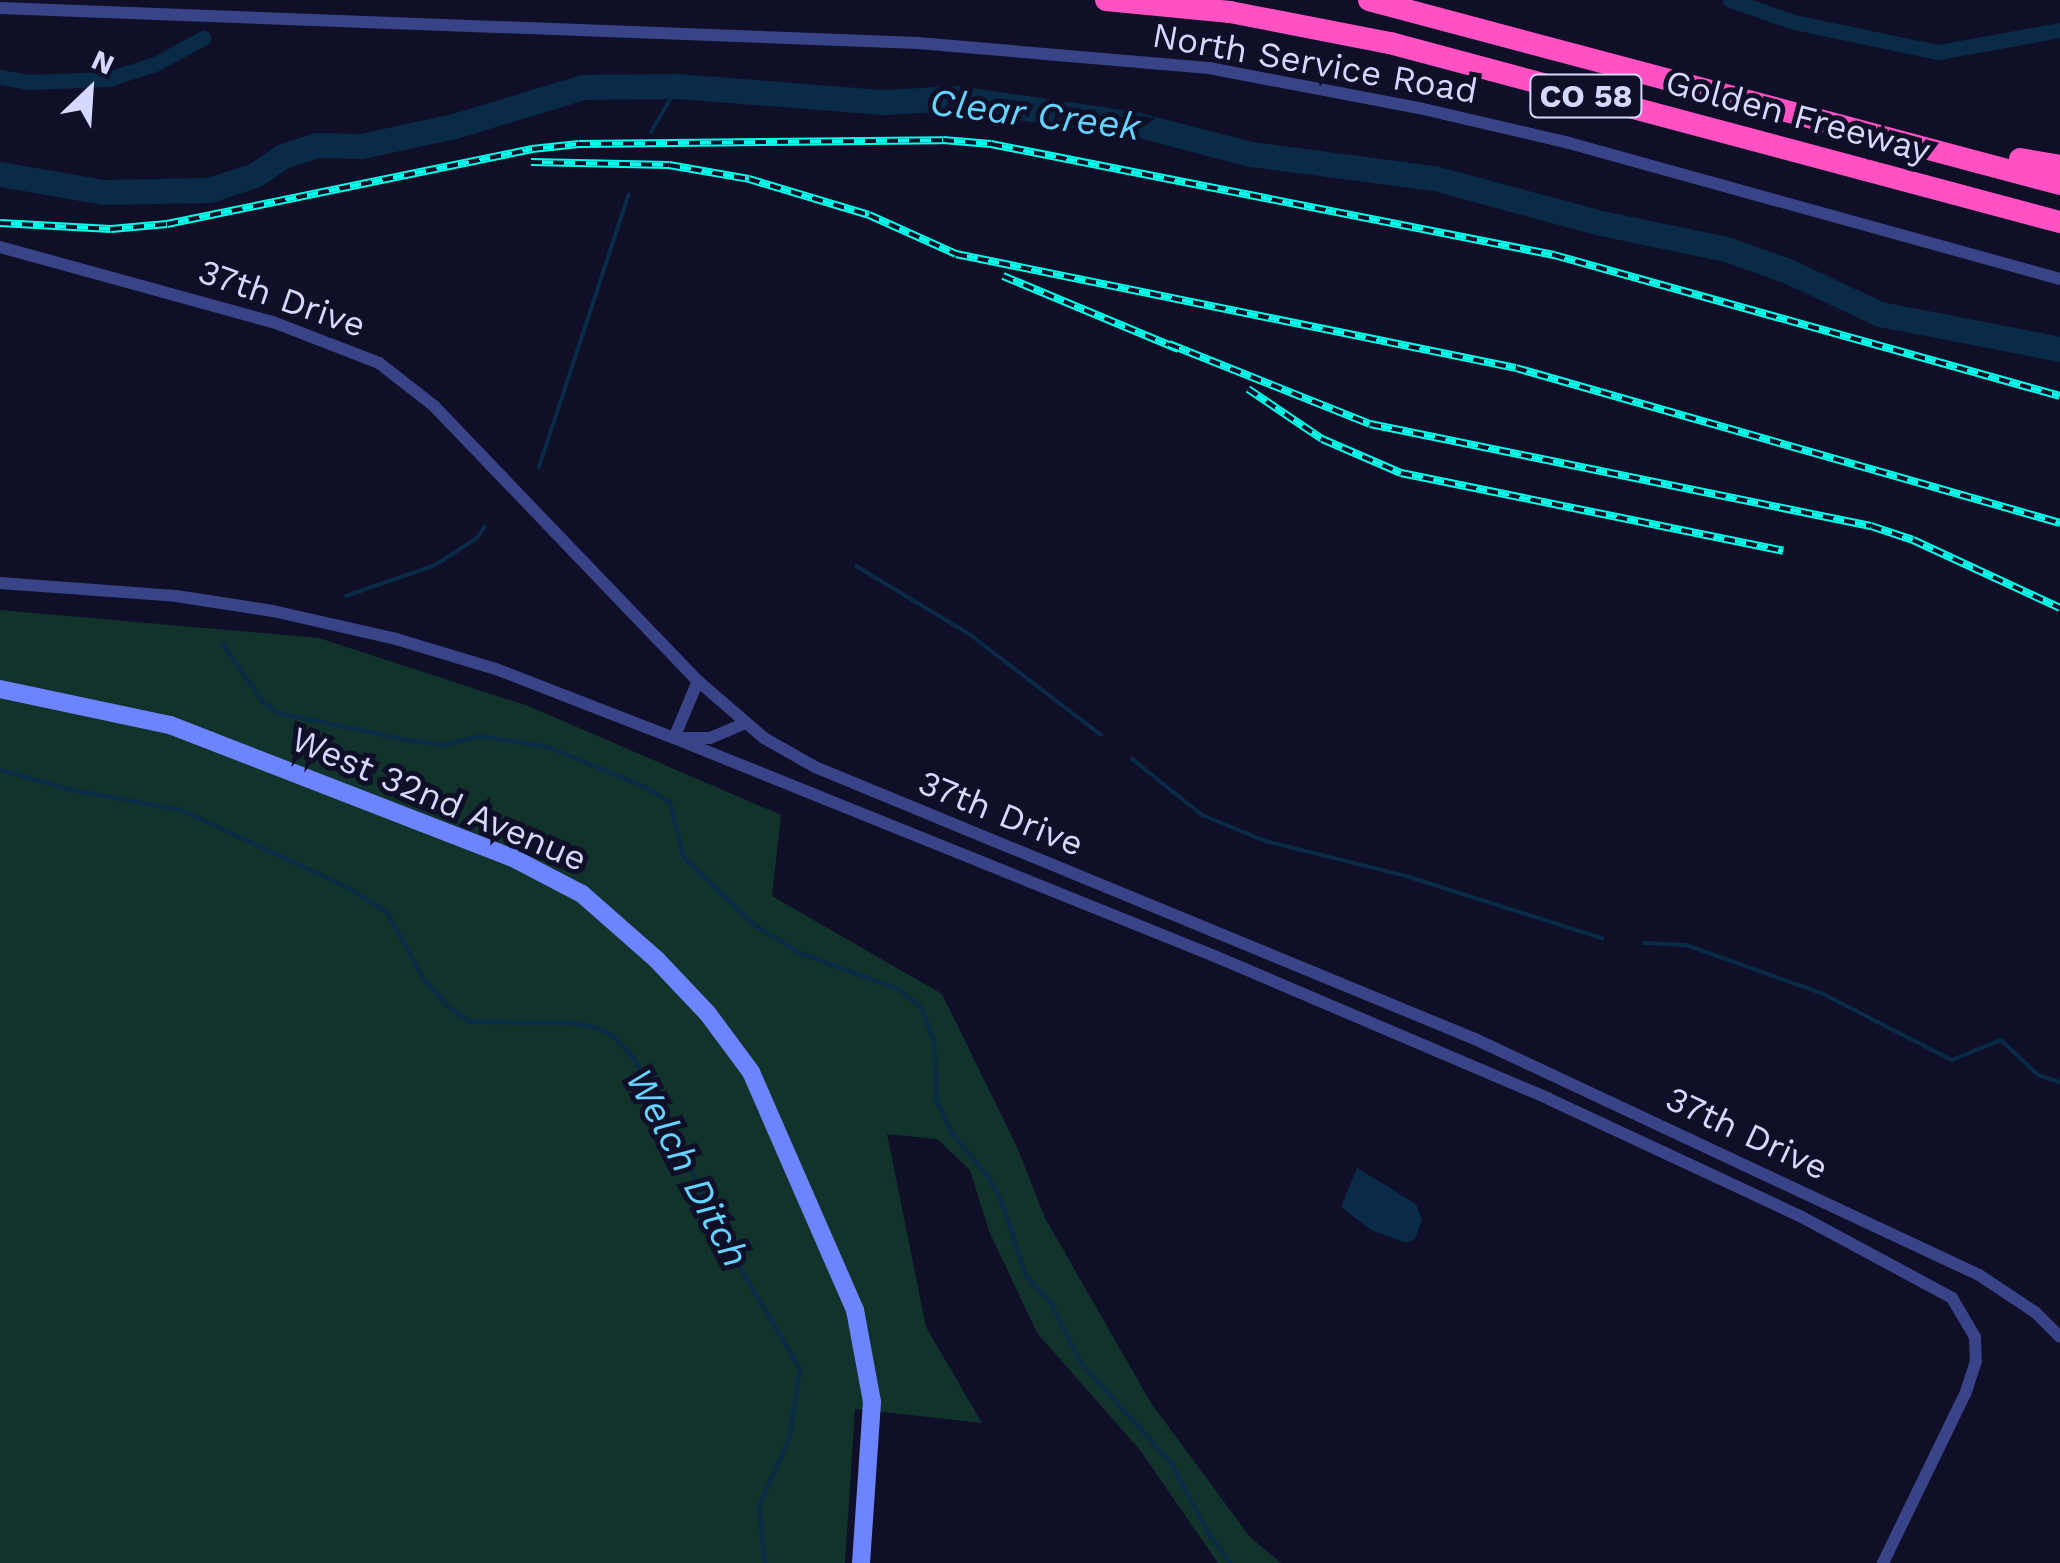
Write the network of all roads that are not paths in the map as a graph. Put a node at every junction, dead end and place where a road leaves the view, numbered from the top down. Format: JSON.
{"nodes":[{"id":1,"x":1106,"y":0,"type":"edge"},
{"id":2,"x":1370,"y":0,"type":"edge"},
{"id":3,"x":0,"y":8,"type":"edge"},
{"id":4,"x":1821,"y":117,"type":"junction"},
{"id":5,"x":2060,"y":166,"type":"edge"},
{"id":6,"x":2060,"y":184,"type":"edge"},
{"id":7,"x":2060,"y":222,"type":"edge"},
{"id":8,"x":0,"y":246,"type":"edge"},
{"id":9,"x":2060,"y":279,"type":"edge"},
{"id":10,"x":0,"y":584,"type":"edge"},
{"id":11,"x":698,"y":681,"type":"junction"},
{"id":12,"x":0,"y":689,"type":"edge"},
{"id":13,"x":744,"y":722,"type":"junction"},
{"id":14,"x":674,"y":738,"type":"junction"},
{"id":15,"x":2060,"y":1337,"type":"edge"},
{"id":16,"x":861,"y":1563,"type":"edge"},
{"id":17,"x":1883,"y":1563,"type":"edge"}],
"edges":[{"from":1,"to":7,"type":"highway","name":"Golden Freeway","number":"CO 58"},
{"from":2,"to":4,"type":"highway","name":"Golden Freeway","number":"CO 58"},
{"from":3,"to":9,"type":"street","name":"North Service Road"},
{"from":4,"to":5,"type":"highway"},
{"from":4,"to":6,"type":"highway","name":"Golden Freeway","number":"CO 58"},
{"from":8,"to":11,"type":"street","name":"37th Drive"},
{"from":10,"to":14,"type":"street"},
{"from":11,"to":13,"type":"street","name":"37th Drive"},
{"from":11,"to":14,"type":"street"},
{"from":12,"to":16,"type":"street","name":"West 32nd Avenue"},
{"from":13,"to":14,"type":"street"},
{"from":13,"to":15,"type":"street","name":"37th Drive"},
{"from":14,"to":17,"type":"street"}]}
